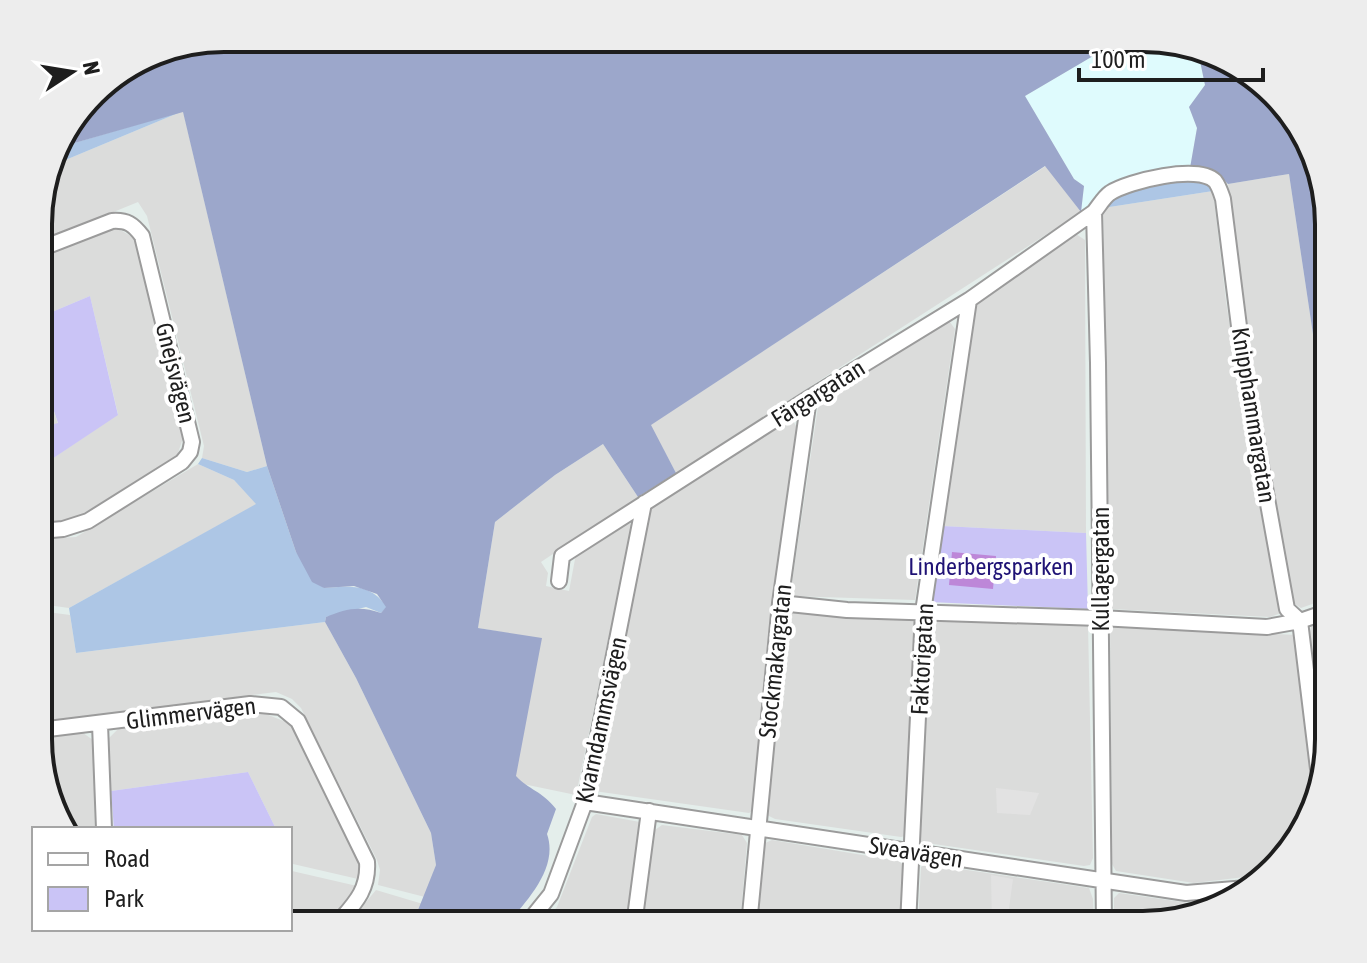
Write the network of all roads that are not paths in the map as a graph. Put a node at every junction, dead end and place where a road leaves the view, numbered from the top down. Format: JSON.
{"nodes":[{"id":1,"x":1094,"y":212,"type":"junction"},
{"id":2,"x":52,"y":244,"type":"edge"},
{"id":3,"x":969,"y":300,"type":"junction"},
{"id":4,"x":809,"y":398,"type":"junction"},
{"id":5,"x":644,"y":503,"type":"junction"},
{"id":6,"x":52,"y":530,"type":"edge"},
{"id":7,"x":559,"y":581,"type":"dead end"},
{"id":8,"x":780,"y":603,"type":"junction"},
{"id":9,"x":923,"y":612,"type":"junction"},
{"id":10,"x":1315,"y":616,"type":"edge"},
{"id":11,"x":1100,"y":618,"type":"junction"},
{"id":12,"x":1300,"y":621,"type":"junction"},
{"id":13,"x":100,"y":724,"type":"junction"},
{"id":14,"x":52,"y":729,"type":"edge"},
{"id":15,"x":1315,"y":744,"type":"edge"},
{"id":16,"x":585,"y":802,"type":"junction"},
{"id":17,"x":649,"y":811,"type":"junction"},
{"id":18,"x":104,"y":827,"type":"edge"},
{"id":19,"x":759,"y":827,"type":"junction"},
{"id":20,"x":912,"y":851,"type":"junction"},
{"id":21,"x":1103,"y":880,"type":"junction"},
{"id":22,"x":1224,"y":890,"type":"edge"},
{"id":23,"x":348,"y":911,"type":"edge"},
{"id":24,"x":537,"y":911,"type":"edge"},
{"id":25,"x":636,"y":911,"type":"edge"},
{"id":26,"x":750,"y":911,"type":"edge"},
{"id":27,"x":909,"y":911,"type":"edge"},
{"id":28,"x":1104,"y":911,"type":"edge"}],
"edges":[{"from":1,"to":3,"type":"street","name":"Färgargatan"},
{"from":1,"to":11,"type":"street","name":"Kullagergatan"},
{"from":1,"to":12,"type":"street","name":"Knipphammargatan"},
{"from":2,"to":6,"type":"street","name":"Gnejsvägen"},
{"from":3,"to":4,"type":"street","name":"Färgargatan"},
{"from":3,"to":9,"type":"street","name":"Faktorigatan"},
{"from":4,"to":5,"type":"street","name":"Färgargatan"},
{"from":4,"to":8,"type":"street","name":"Stockmakargatan"},
{"from":5,"to":7,"type":"street","name":"Färgargatan"},
{"from":5,"to":16,"type":"street","name":"Kvarndammsvägen"},
{"from":8,"to":9,"type":"street"},
{"from":8,"to":19,"type":"street","name":"Stockmakargatan"},
{"from":9,"to":11,"type":"street"},
{"from":9,"to":20,"type":"street","name":"Faktorigatan"},
{"from":10,"to":12,"type":"street"},
{"from":11,"to":12,"type":"street"},
{"from":11,"to":21,"type":"street","name":"Kullagergatan"},
{"from":12,"to":15,"type":"street","name":"Knipphammargatan"},
{"from":13,"to":14,"type":"street","name":"Glimmervägen"},
{"from":13,"to":18,"type":"street"},
{"from":13,"to":23,"type":"street","name":"Glimmervägen"},
{"from":16,"to":17,"type":"street","name":"Sveavägen"},
{"from":16,"to":24,"type":"street","name":"Kvarndammsvägen"},
{"from":17,"to":19,"type":"street","name":"Sveavägen"},
{"from":17,"to":25,"type":"street"},
{"from":19,"to":20,"type":"street","name":"Sveavägen"},
{"from":19,"to":26,"type":"street","name":"Stockmakargatan"},
{"from":20,"to":21,"type":"street","name":"Sveavägen"},
{"from":20,"to":27,"type":"street","name":"Faktorigatan"},
{"from":21,"to":22,"type":"street","name":"Sveavägen"},
{"from":21,"to":28,"type":"street","name":"Kullagergatan"}]}
